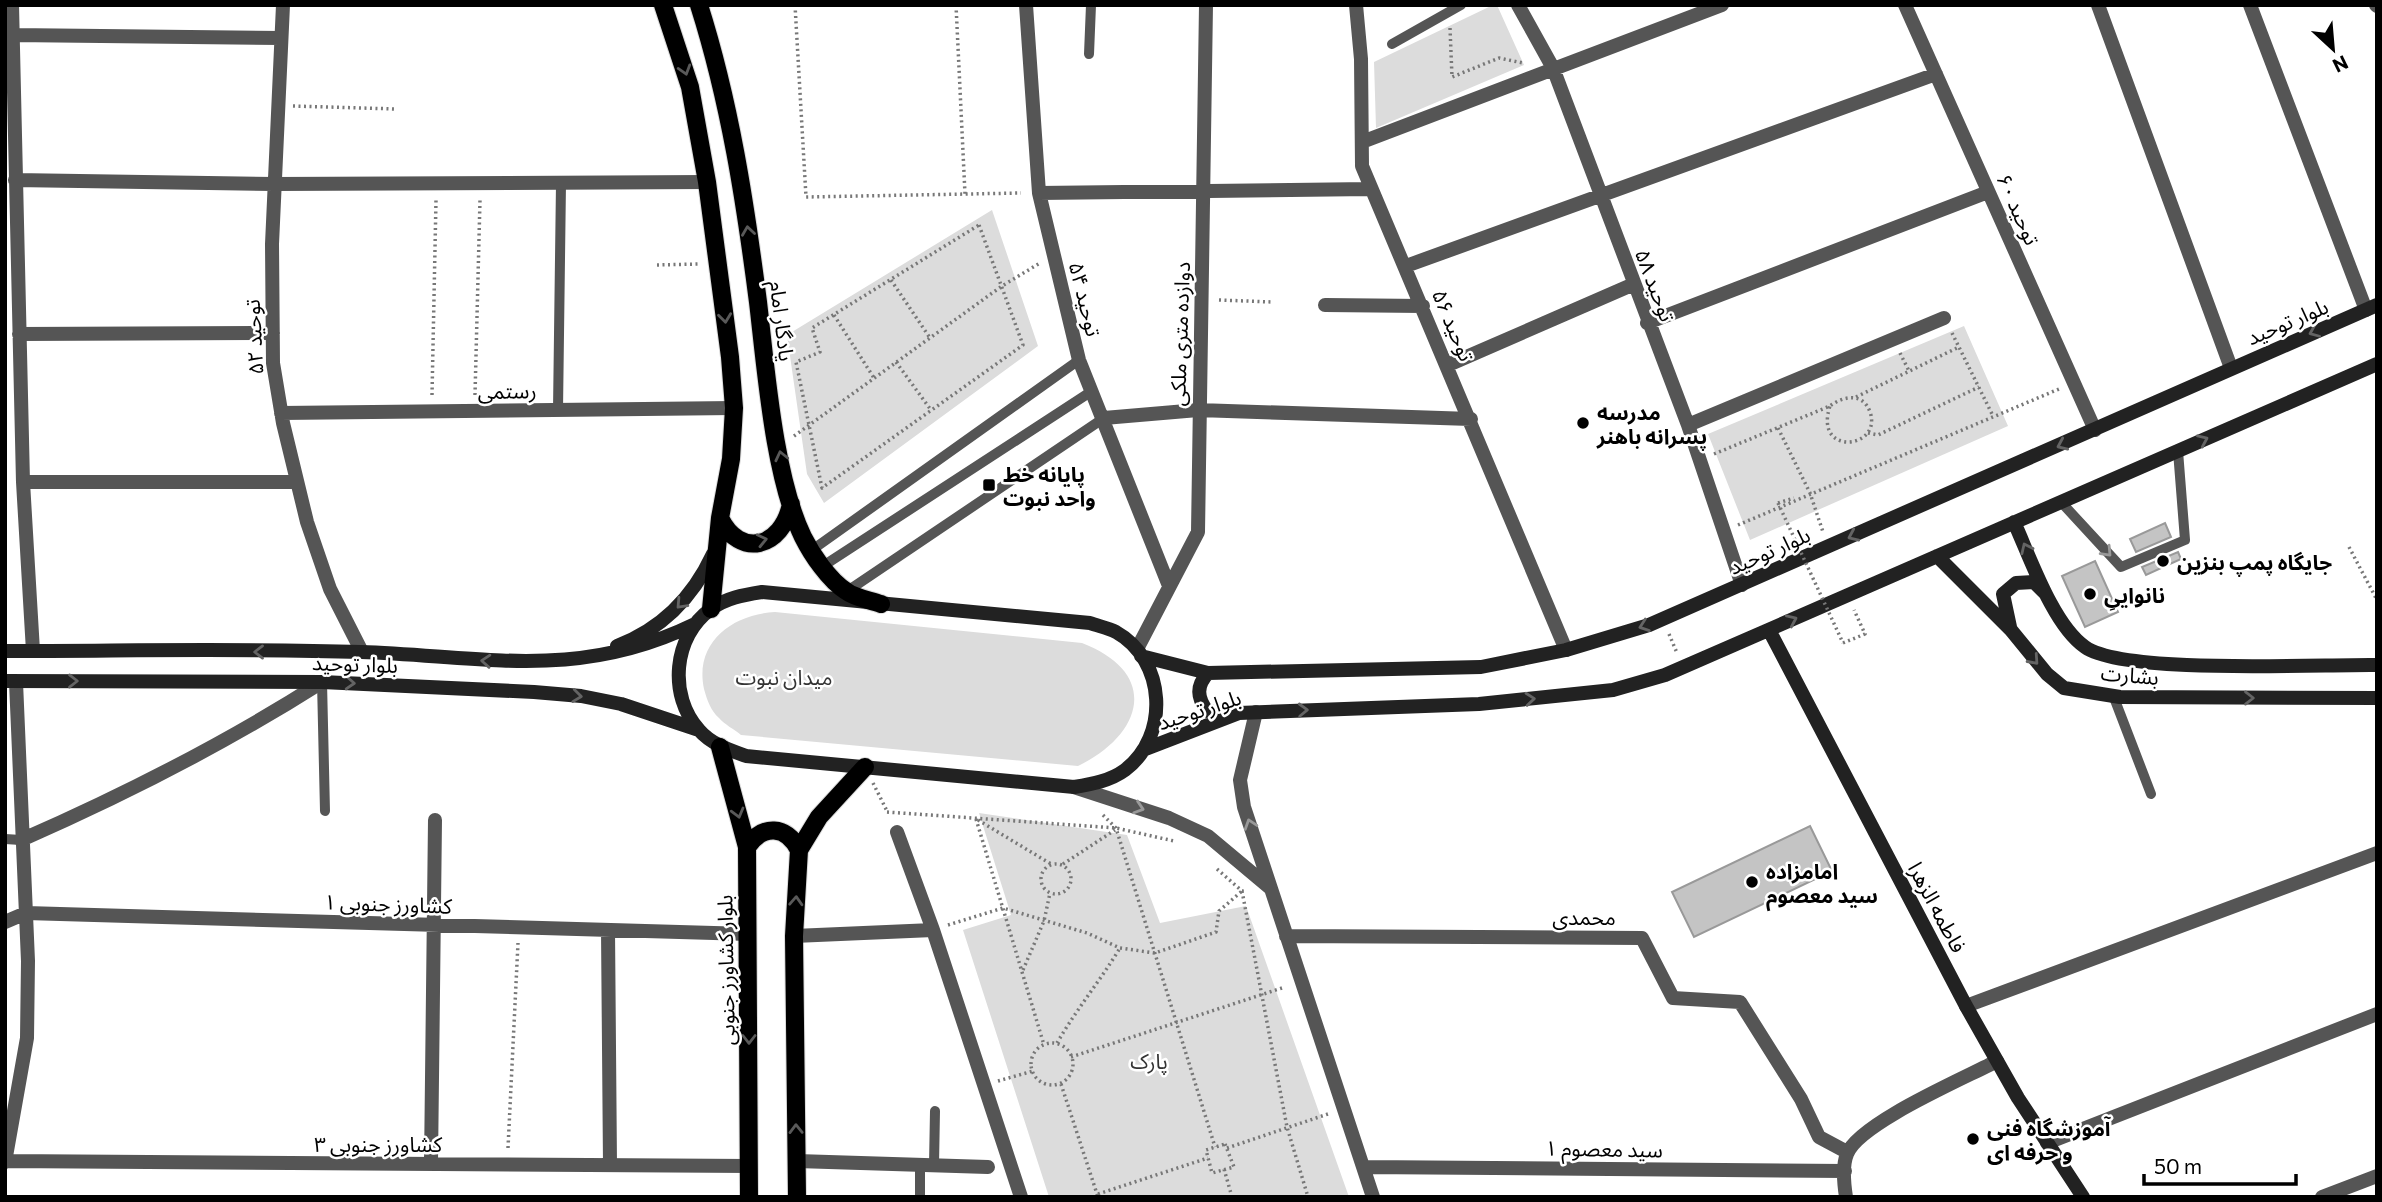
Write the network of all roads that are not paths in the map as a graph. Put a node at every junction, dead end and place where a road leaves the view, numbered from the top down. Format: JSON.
{"nodes":[{"id":1,"x":12,"y":5,"type":"edge"},
{"id":2,"x":283,"y":5,"type":"edge"},
{"id":3,"x":663,"y":5,"type":"edge"},
{"id":4,"x":699,"y":5,"type":"edge"},
{"id":5,"x":1026,"y":5,"type":"edge"},
{"id":6,"x":1091,"y":5,"type":"edge"},
{"id":7,"x":1206,"y":5,"type":"edge"},
{"id":8,"x":1356,"y":5,"type":"edge"},
{"id":9,"x":1461,"y":5,"type":"edge"},
{"id":10,"x":1518,"y":5,"type":"edge"},
{"id":11,"x":1721,"y":5,"type":"edge"},
{"id":12,"x":1905,"y":5,"type":"edge"},
{"id":13,"x":2098,"y":5,"type":"edge"},
{"id":14,"x":2250,"y":5,"type":"edge"},
{"id":15,"x":9,"y":34,"type":"edge"},
{"id":16,"x":281,"y":38,"type":"junction"},
{"id":17,"x":1392,"y":44,"type":"dead end"},
{"id":18,"x":1089,"y":54,"type":"dead end"},
{"id":19,"x":1553,"y":68,"type":"junction"},
{"id":20,"x":1936,"y":74,"type":"junction"},
{"id":21,"x":1362,"y":142,"type":"junction"},
{"id":22,"x":15,"y":180,"type":"junction"},
{"id":23,"x":707,"y":182,"type":"junction"},
{"id":24,"x":561,"y":183,"type":"junction"},
{"id":25,"x":274,"y":184,"type":"junction"},
{"id":26,"x":1370,"y":189,"type":"junction"},
{"id":27,"x":1205,"y":191,"type":"junction"},
{"id":28,"x":1988,"y":191,"type":"junction"},
{"id":29,"x":1039,"y":193,"type":"junction"},
{"id":30,"x":1599,"y":197,"type":"junction"},
{"id":31,"x":1406,"y":266,"type":"junction"},
{"id":32,"x":1634,"y":285,"type":"junction"},
{"id":33,"x":1325,"y":305,"type":"dead end"},
{"id":34,"x":1423,"y":306,"type":"junction"},
{"id":35,"x":2371,"y":307,"type":"edge"},
{"id":36,"x":1944,"y":318,"type":"road end"},
{"id":37,"x":1647,"y":323,"type":"junction"},
{"id":38,"x":273,"y":333,"type":"junction"},
{"id":39,"x":19,"y":334,"type":"junction"},
{"id":40,"x":1079,"y":360,"type":"junction"},
{"id":41,"x":2377,"y":364,"type":"edge"},
{"id":42,"x":1448,"y":365,"type":"junction"},
{"id":43,"x":2231,"y":368,"type":"junction"},
{"id":44,"x":1092,"y":391,"type":"junction"},
{"id":45,"x":733,"y":408,"type":"junction"},
{"id":46,"x":558,"y":410,"type":"junction"},
{"id":47,"x":1198,"y":410,"type":"junction"},
{"id":48,"x":281,"y":413,"type":"junction"},
{"id":49,"x":1104,"y":418,"type":"junction"},
{"id":50,"x":1471,"y":419,"type":"junction"},
{"id":51,"x":1688,"y":425,"type":"junction"},
{"id":52,"x":2095,"y":430,"type":"junction"},
{"id":53,"x":2178,"y":451,"type":"junction"},
{"id":54,"x":23,"y":482,"type":"junction"},
{"id":55,"x":297,"y":482,"type":"junction"},
{"id":56,"x":791,"y":501,"type":"junction"},
{"id":57,"x":2060,"y":502,"type":"junction"},
{"id":58,"x":720,"y":518,"type":"junction"},
{"id":59,"x":2014,"y":522,"type":"junction"},
{"id":60,"x":717,"y":546,"type":"junction"},
{"id":61,"x":812,"y":550,"type":"junction"},
{"id":62,"x":1937,"y":556,"type":"junction"},
{"id":63,"x":823,"y":566,"type":"junction"},
{"id":64,"x":1742,"y":585,"type":"junction"},
{"id":65,"x":1169,"y":586,"type":"junction"},
{"id":66,"x":846,"y":592,"type":"junction"},
{"id":67,"x":2050,"y":600,"type":"junction"},
{"id":68,"x":881,"y":604,"type":"junction"},
{"id":69,"x":711,"y":609,"type":"junction"},
{"id":70,"x":695,"y":624,"type":"junction"},
{"id":71,"x":1769,"y":630,"type":"junction"},
{"id":72,"x":2011,"y":630,"type":"junction"},
{"id":73,"x":1566,"y":650,"type":"junction"},
{"id":74,"x":5,"y":651,"type":"edge"},
{"id":75,"x":33,"y":651,"type":"junction"},
{"id":76,"x":362,"y":652,"type":"junction"},
{"id":77,"x":1139,"y":653,"type":"junction"},
{"id":78,"x":556,"y":661,"type":"junction"},
{"id":79,"x":2377,"y":665,"type":"edge"},
{"id":80,"x":1208,"y":673,"type":"junction"},
{"id":81,"x":11,"y":681,"type":"edge"},
{"id":82,"x":322,"y":682,"type":"junction"},
{"id":83,"x":2113,"y":695,"type":"junction"},
{"id":84,"x":2377,"y":698,"type":"edge"},
{"id":85,"x":1256,"y":712,"type":"junction"},
{"id":86,"x":1239,"y":713,"type":"junction"},
{"id":87,"x":699,"y":730,"type":"junction"},
{"id":88,"x":720,"y":747,"type":"junction"},
{"id":89,"x":1143,"y":750,"type":"junction"},
{"id":90,"x":865,"y":767,"type":"junction"},
{"id":91,"x":1074,"y":787,"type":"junction"},
{"id":92,"x":2151,"y":794,"type":"dead end"},
{"id":93,"x":325,"y":811,"type":"dead end"},
{"id":94,"x":435,"y":820,"type":"dead end"},
{"id":95,"x":897,"y":832,"type":"road end"},
{"id":96,"x":5,"y":839,"type":"edge"},
{"id":97,"x":22,"y":840,"type":"junction"},
{"id":98,"x":747,"y":847,"type":"junction"},
{"id":99,"x":799,"y":850,"type":"junction"},
{"id":100,"x":2377,"y":853,"type":"edge"},
{"id":101,"x":1271,"y":889,"type":"junction"},
{"id":102,"x":26,"y":913,"type":"junction"},
{"id":103,"x":5,"y":922,"type":"edge"},
{"id":104,"x":434,"y":925,"type":"junction"},
{"id":105,"x":608,"y":930,"type":"junction"},
{"id":106,"x":933,"y":930,"type":"junction"},
{"id":107,"x":748,"y":934,"type":"junction"},
{"id":108,"x":794,"y":936,"type":"junction"},
{"id":109,"x":1286,"y":936,"type":"junction"},
{"id":110,"x":1966,"y":1006,"type":"junction"},
{"id":111,"x":2377,"y":1014,"type":"edge"},
{"id":112,"x":1997,"y":1061,"type":"junction"},
{"id":113,"x":935,"y":1111,"type":"dead end"},
{"id":114,"x":2047,"y":1143,"type":"junction"},
{"id":115,"x":1847,"y":1152,"type":"junction"},
{"id":116,"x":6,"y":1161,"type":"edge"},
{"id":117,"x":797,"y":1161,"type":"junction"},
{"id":118,"x":432,"y":1164,"type":"junction"},
{"id":119,"x":610,"y":1165,"type":"junction"},
{"id":120,"x":927,"y":1165,"type":"junction"},
{"id":121,"x":750,"y":1166,"type":"junction"},
{"id":122,"x":988,"y":1167,"type":"dead end"},
{"id":123,"x":1364,"y":1167,"type":"junction"},
{"id":124,"x":1845,"y":1171,"type":"junction"},
{"id":125,"x":2377,"y":1176,"type":"edge"},
{"id":126,"x":750,"y":1197,"type":"edge"},
{"id":127,"x":797,"y":1197,"type":"edge"},
{"id":128,"x":920,"y":1197,"type":"edge"},
{"id":129,"x":1021,"y":1197,"type":"edge"},
{"id":130,"x":1373,"y":1197,"type":"edge"},
{"id":131,"x":1846,"y":1197,"type":"edge"},
{"id":132,"x":2083,"y":1197,"type":"edge"},
{"id":133,"x":2322,"y":1197,"type":"edge"}],
"edges":[{"from":1,"to":15,"type":"street"},
{"from":2,"to":16,"type":"street","name":"توحید ۵۲"},
{"from":3,"to":23,"type":"main road","one_way":true},
{"from":56,"to":4,"type":"main road","name":"یادگار امام","one_way":true},
{"from":5,"to":29,"type":"street","name":"توحید ۵۴"},
{"from":6,"to":18,"type":"lane"},
{"from":7,"to":27,"type":"street","name":"دوازده متری ملکی"},
{"from":8,"to":21,"type":"street","name":"توحید ۵۶"},
{"from":9,"to":17,"type":"lane"},
{"from":10,"to":19,"type":"street","name":"توحید ۵۸"},
{"from":11,"to":19,"type":"street"},
{"from":12,"to":20,"type":"street","name":"توحید ۶۰"},
{"from":13,"to":43,"type":"street"},
{"from":14,"to":35,"type":"street"},
{"from":15,"to":16,"type":"street"},
{"from":15,"to":22,"type":"street"},
{"from":16,"to":25,"type":"street","name":"توحید ۵۲"},
{"from":19,"to":21,"type":"street"},
{"from":19,"to":30,"type":"street","name":"توحید ۵۸"},
{"from":20,"to":28,"type":"street","name":"توحید ۶۰"},
{"from":20,"to":30,"type":"street"},
{"from":21,"to":26,"type":"street","name":"توحید ۵۶"},
{"from":22,"to":25,"type":"street"},
{"from":22,"to":39,"type":"street"},
{"from":23,"to":24,"type":"street"},
{"from":23,"to":45,"type":"main road","one_way":true},
{"from":24,"to":25,"type":"street"},
{"from":24,"to":46,"type":"lane"},
{"from":25,"to":38,"type":"street","name":"توحید ۵۲"},
{"from":26,"to":27,"type":"street"},
{"from":26,"to":31,"type":"street","name":"توحید ۵۶"},
{"from":27,"to":29,"type":"street"},
{"from":27,"to":47,"type":"street","name":"دوازده متری ملکی"},
{"from":28,"to":37,"type":"street"},
{"from":28,"to":52,"type":"street","name":"توحید ۶۰"},
{"from":29,"to":40,"type":"street","name":"توحید ۵۴"},
{"from":30,"to":31,"type":"street"},
{"from":30,"to":32,"type":"street","name":"توحید ۵۸"},
{"from":31,"to":34,"type":"street","name":"توحید ۵۶"},
{"from":32,"to":37,"type":"street","name":"توحید ۵۸"},
{"from":32,"to":42,"type":"street"},
{"from":33,"to":34,"type":"street"},
{"from":34,"to":42,"type":"street","name":"توحید ۵۶"},
{"from":35,"to":43,"type":"main road","name":"بلوار توحید","one_way":true},
{"from":36,"to":51,"type":"street"},
{"from":37,"to":51,"type":"street","name":"توحید ۵۸"},
{"from":38,"to":39,"type":"street"},
{"from":38,"to":48,"type":"street","name":"توحید ۵۲"},
{"from":39,"to":54,"type":"street"},
{"from":40,"to":44,"type":"street","name":"توحید ۵۴"},
{"from":40,"to":61,"type":"lane"},
{"from":53,"to":41,"type":"main road","name":"بلوار توحید","one_way":true},
{"from":42,"to":50,"type":"street","name":"توحید ۵۶"},
{"from":43,"to":52,"type":"main road","name":"بلوار توحید"},
{"from":44,"to":49,"type":"street","name":"توحید ۵۴"},
{"from":44,"to":63,"type":"lane"},
{"from":45,"to":46,"type":"street","name":"رستمی"},
{"from":45,"to":58,"type":"main road"},
{"from":46,"to":48,"type":"street","name":"رستمی"},
{"from":47,"to":49,"type":"street"},
{"from":47,"to":50,"type":"street"},
{"from":47,"to":65,"type":"street","name":"دوازده متری ملکی"},
{"from":48,"to":55,"type":"street","name":"توحید ۵۲"},
{"from":49,"to":65,"type":"street","name":"توحید ۵۴"},
{"from":49,"to":66,"type":"lane"},
{"from":50,"to":73,"type":"street","name":"توحید ۵۶"},
{"from":51,"to":64,"type":"street","name":"توحید ۵۸"},
{"from":52,"to":64,"type":"main road","name":"بلوار توحید","one_way":true},
{"from":53,"to":57,"type":"main road","name":"بلوار توحید"},
{"from":57,"to":53,"type":"lane","one_way":true},
{"from":54,"to":55,"type":"street"},
{"from":54,"to":75,"type":"street"},
{"from":55,"to":76,"type":"street","name":"توحید ۵۲"},
{"from":58,"to":56,"type":"main road","one_way":true},
{"from":56,"to":61,"type":"main road","name":"یادگار امام"},
{"from":57,"to":59,"type":"main road","name":"بلوار توحید"},
{"from":58,"to":60,"type":"main road"},
{"from":59,"to":62,"type":"main road","name":"بلوار توحید"},
{"from":67,"to":59,"type":"main road","name":"بشارت","one_way":true},
{"from":60,"to":69,"type":"main road"},
{"from":60,"to":78,"type":"main road","one_way":true},
{"from":61,"to":63,"type":"main road","name":"یادگار امام"},
{"from":71,"to":62,"type":"main road","name":"بلوار توحید","one_way":true},
{"from":62,"to":72,"type":"main road","name":"بشارت"},
{"from":63,"to":66,"type":"main road","name":"یادگار امام"},
{"from":64,"to":73,"type":"main road","name":"بلوار توحید","one_way":true},
{"from":65,"to":77,"type":"street","name":"دوازده متری ملکی"},
{"from":66,"to":68,"type":"main road","name":"یادگار امام"},
{"from":67,"to":72,"type":"main road"},
{"from":67,"to":79,"type":"main road","name":"بشارت"},
{"from":68,"to":69,"type":"main road"},
{"from":68,"to":77,"type":"main road"},
{"from":69,"to":70,"type":"main road"},
{"from":70,"to":78,"type":"main road","name":"بلوار توحید"},
{"from":70,"to":87,"type":"main road"},
{"from":85,"to":71,"type":"main road","name":"بلوار توحید","one_way":true},
{"from":71,"to":110,"type":"main road","name":"فاطمه الزهرا"},
{"from":72,"to":83,"type":"main road","name":"بشارت","one_way":true},
{"from":73,"to":80,"type":"main road","name":"بلوار توحید"},
{"from":74,"to":75,"type":"main road","name":"بلوار توحید"},
{"from":76,"to":75,"type":"main road","name":"بلوار توحید","one_way":true},
{"from":78,"to":76,"type":"main road","name":"بلوار توحید","one_way":true},
{"from":77,"to":80,"type":"main road","name":"بلوار توحید"},
{"from":77,"to":89,"type":"main road"},
{"from":80,"to":86,"type":"main road"},
{"from":81,"to":82,"type":"main road","name":"بلوار توحید","one_way":true},
{"from":81,"to":97,"type":"street"},
{"from":82,"to":87,"type":"main road","name":"بلوار توحید","one_way":true},
{"from":82,"to":93,"type":"lane"},
{"from":82,"to":97,"type":"street"},
{"from":83,"to":84,"type":"main road","name":"بشارت","one_way":true},
{"from":83,"to":92,"type":"lane"},
{"from":85,"to":86,"type":"main road","name":"بلوار توحید"},
{"from":101,"to":85,"type":"street","one_way":true},
{"from":86,"to":89,"type":"main road","name":"بلوار توحید"},
{"from":87,"to":88,"type":"main road"},
{"from":88,"to":90,"type":"main road"},
{"from":88,"to":98,"type":"main road","name":"بلوار کشاورز جنوبی","one_way":true},
{"from":89,"to":91,"type":"main road"},
{"from":90,"to":91,"type":"main road"},
{"from":90,"to":99,"type":"main road"},
{"from":91,"to":101,"type":"street","one_way":true},
{"from":94,"to":104,"type":"street"},
{"from":95,"to":106,"type":"street"},
{"from":96,"to":97,"type":"lane"},
{"from":97,"to":102,"type":"street"},
{"from":98,"to":99,"type":"main road"},
{"from":98,"to":107,"type":"main road","name":"بلوار کشاورز جنوبی"},
{"from":108,"to":99,"type":"main road","one_way":true},
{"from":100,"to":110,"type":"street"},
{"from":101,"to":109,"type":"street"},
{"from":102,"to":103,"type":"street"},
{"from":102,"to":104,"type":"street","name":"کشاورز جنوبی ۱"},
{"from":102,"to":116,"type":"street"},
{"from":104,"to":105,"type":"street","name":"کشاورز جنوبی ۱"},
{"from":104,"to":118,"type":"street"},
{"from":105,"to":107,"type":"street","name":"کشاورز جنوبی ۱"},
{"from":105,"to":119,"type":"street"},
{"from":106,"to":108,"type":"street"},
{"from":106,"to":129,"type":"street"},
{"from":107,"to":121,"type":"main road","name":"بلوار کشاورز جنوبی","one_way":true},
{"from":117,"to":108,"type":"main road","one_way":true},
{"from":109,"to":115,"type":"street","name":"محمدی"},
{"from":109,"to":123,"type":"street"},
{"from":110,"to":112,"type":"main road","name":"فاطمه الزهرا"},
{"from":111,"to":114,"type":"street"},
{"from":112,"to":114,"type":"main road","name":"فاطمه الزهرا"},
{"from":112,"to":115,"type":"street"},
{"from":113,"to":120,"type":"lane"},
{"from":114,"to":132,"type":"main road","name":"فاطمه الزهرا"},
{"from":115,"to":124,"type":"street"},
{"from":116,"to":118,"type":"street","name":"کشاورز جنوبی ۳"},
{"from":117,"to":120,"type":"street"},
{"from":117,"to":127,"type":"main road"},
{"from":118,"to":119,"type":"street","name":"کشاورز جنوبی ۳"},
{"from":119,"to":121,"type":"street","name":"کشاورز جنوبی ۳"},
{"from":120,"to":122,"type":"street"},
{"from":120,"to":128,"type":"lane"},
{"from":121,"to":126,"type":"main road","name":"بلوار کشاورز جنوبی"},
{"from":123,"to":124,"type":"street","name":"سید معصوم ۱"},
{"from":123,"to":130,"type":"street"},
{"from":124,"to":131,"type":"street"},
{"from":125,"to":133,"type":"street"}]}
